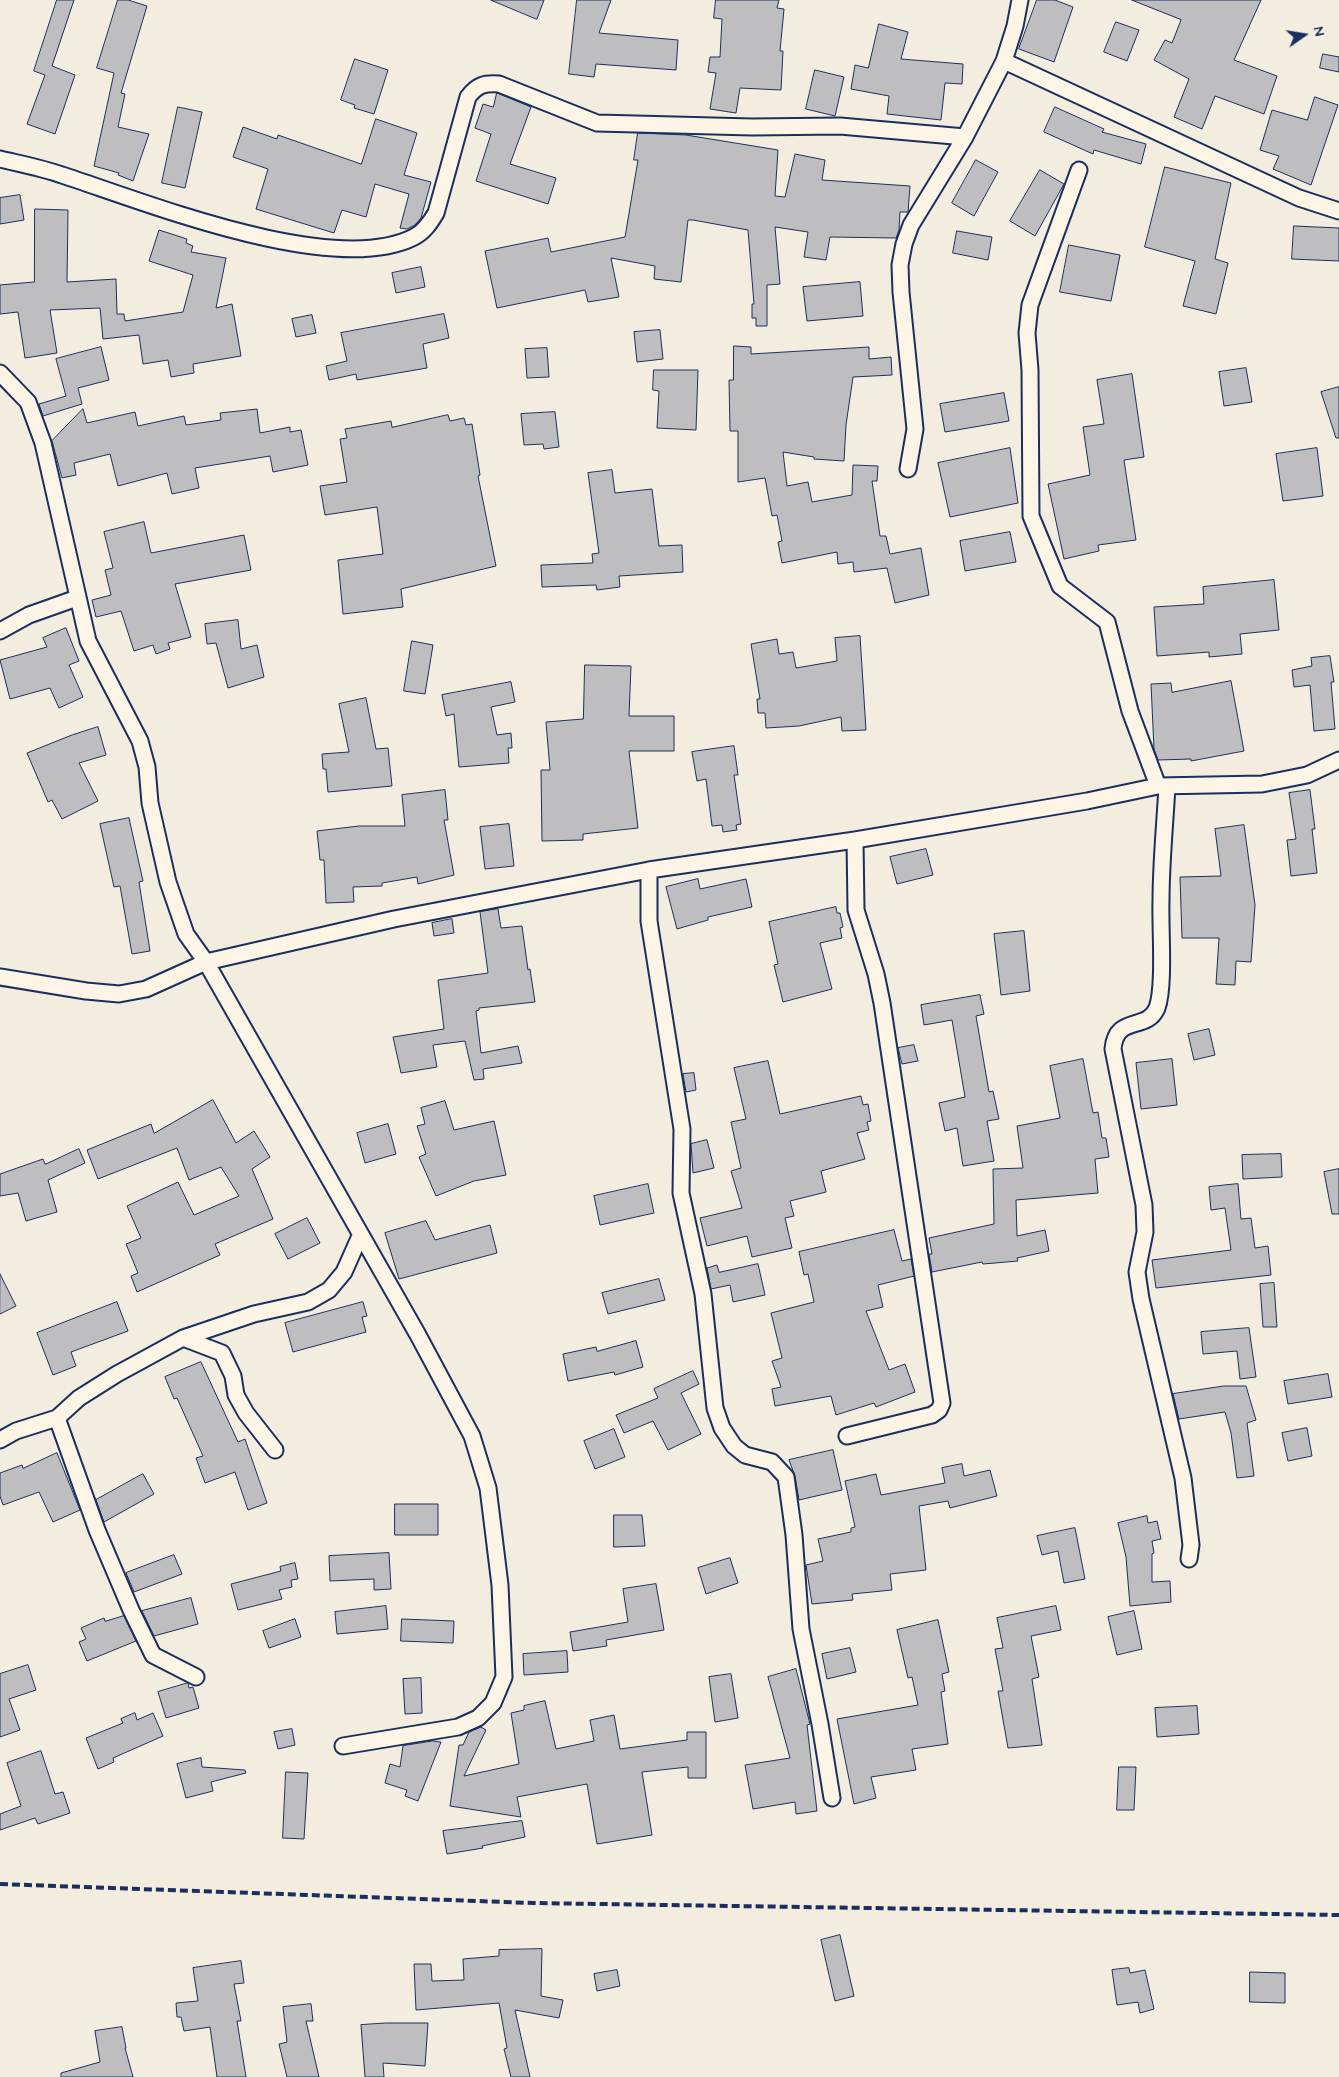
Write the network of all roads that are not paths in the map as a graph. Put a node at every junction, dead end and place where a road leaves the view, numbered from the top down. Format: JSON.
{"nodes":[{"id":1,"x":1020,"y":0,"type":"edge"},
{"id":2,"x":1004,"y":61,"type":"junction"},
{"id":3,"x":965,"y":137,"type":"junction"},
{"id":4,"x":0,"y":159,"type":"edge"},
{"id":5,"x":1079,"y":170,"type":"dead end"},
{"id":6,"x":1339,"y":210,"type":"edge"},
{"id":7,"x":0,"y":373,"type":"edge"},
{"id":8,"x":908,"y":469,"type":"dead end"},
{"id":9,"x":76,"y":598,"type":"junction"},
{"id":10,"x":0,"y":631,"type":"edge"},
{"id":11,"x":1339,"y":760,"type":"edge"},
{"id":12,"x":1162,"y":786,"type":"junction"},
{"id":13,"x":855,"y":840,"type":"junction"},
{"id":14,"x":649,"y":870,"type":"junction"},
{"id":15,"x":206,"y":962,"type":"junction"},
{"id":16,"x":0,"y":977,"type":"edge"},
{"id":17,"x":360,"y":1236,"type":"junction"},
{"id":18,"x":183,"y":1338,"type":"junction"},
{"id":19,"x":57,"y":1418,"type":"junction"},
{"id":20,"x":847,"y":1436,"type":"dead end"},
{"id":21,"x":0,"y":1440,"type":"edge"},
{"id":22,"x":275,"y":1450,"type":"dead end"},
{"id":23,"x":1189,"y":1559,"type":"dead end"},
{"id":24,"x":196,"y":1677,"type":"dead end"},
{"id":25,"x":343,"y":1746,"type":"dead end"},
{"id":26,"x":832,"y":1798,"type":"dead end"}],
"edges":[{"from":1,"to":2,"type":"street"},
{"from":2,"to":3,"type":"street"},
{"from":2,"to":6,"type":"street"},
{"from":3,"to":4,"type":"street"},
{"from":3,"to":8,"type":"street"},
{"from":5,"to":12,"type":"street"},
{"from":7,"to":9,"type":"street"},
{"from":9,"to":10,"type":"street"},
{"from":9,"to":15,"type":"street"},
{"from":11,"to":12,"type":"street"},
{"from":12,"to":13,"type":"street"},
{"from":12,"to":23,"type":"street"},
{"from":13,"to":14,"type":"street"},
{"from":13,"to":20,"type":"street"},
{"from":14,"to":15,"type":"street"},
{"from":14,"to":26,"type":"street"},
{"from":15,"to":16,"type":"street"},
{"from":15,"to":17,"type":"street"},
{"from":17,"to":18,"type":"street"},
{"from":17,"to":25,"type":"street"},
{"from":18,"to":19,"type":"street"},
{"from":18,"to":22,"type":"street"},
{"from":19,"to":21,"type":"street"},
{"from":19,"to":24,"type":"street"}]}
